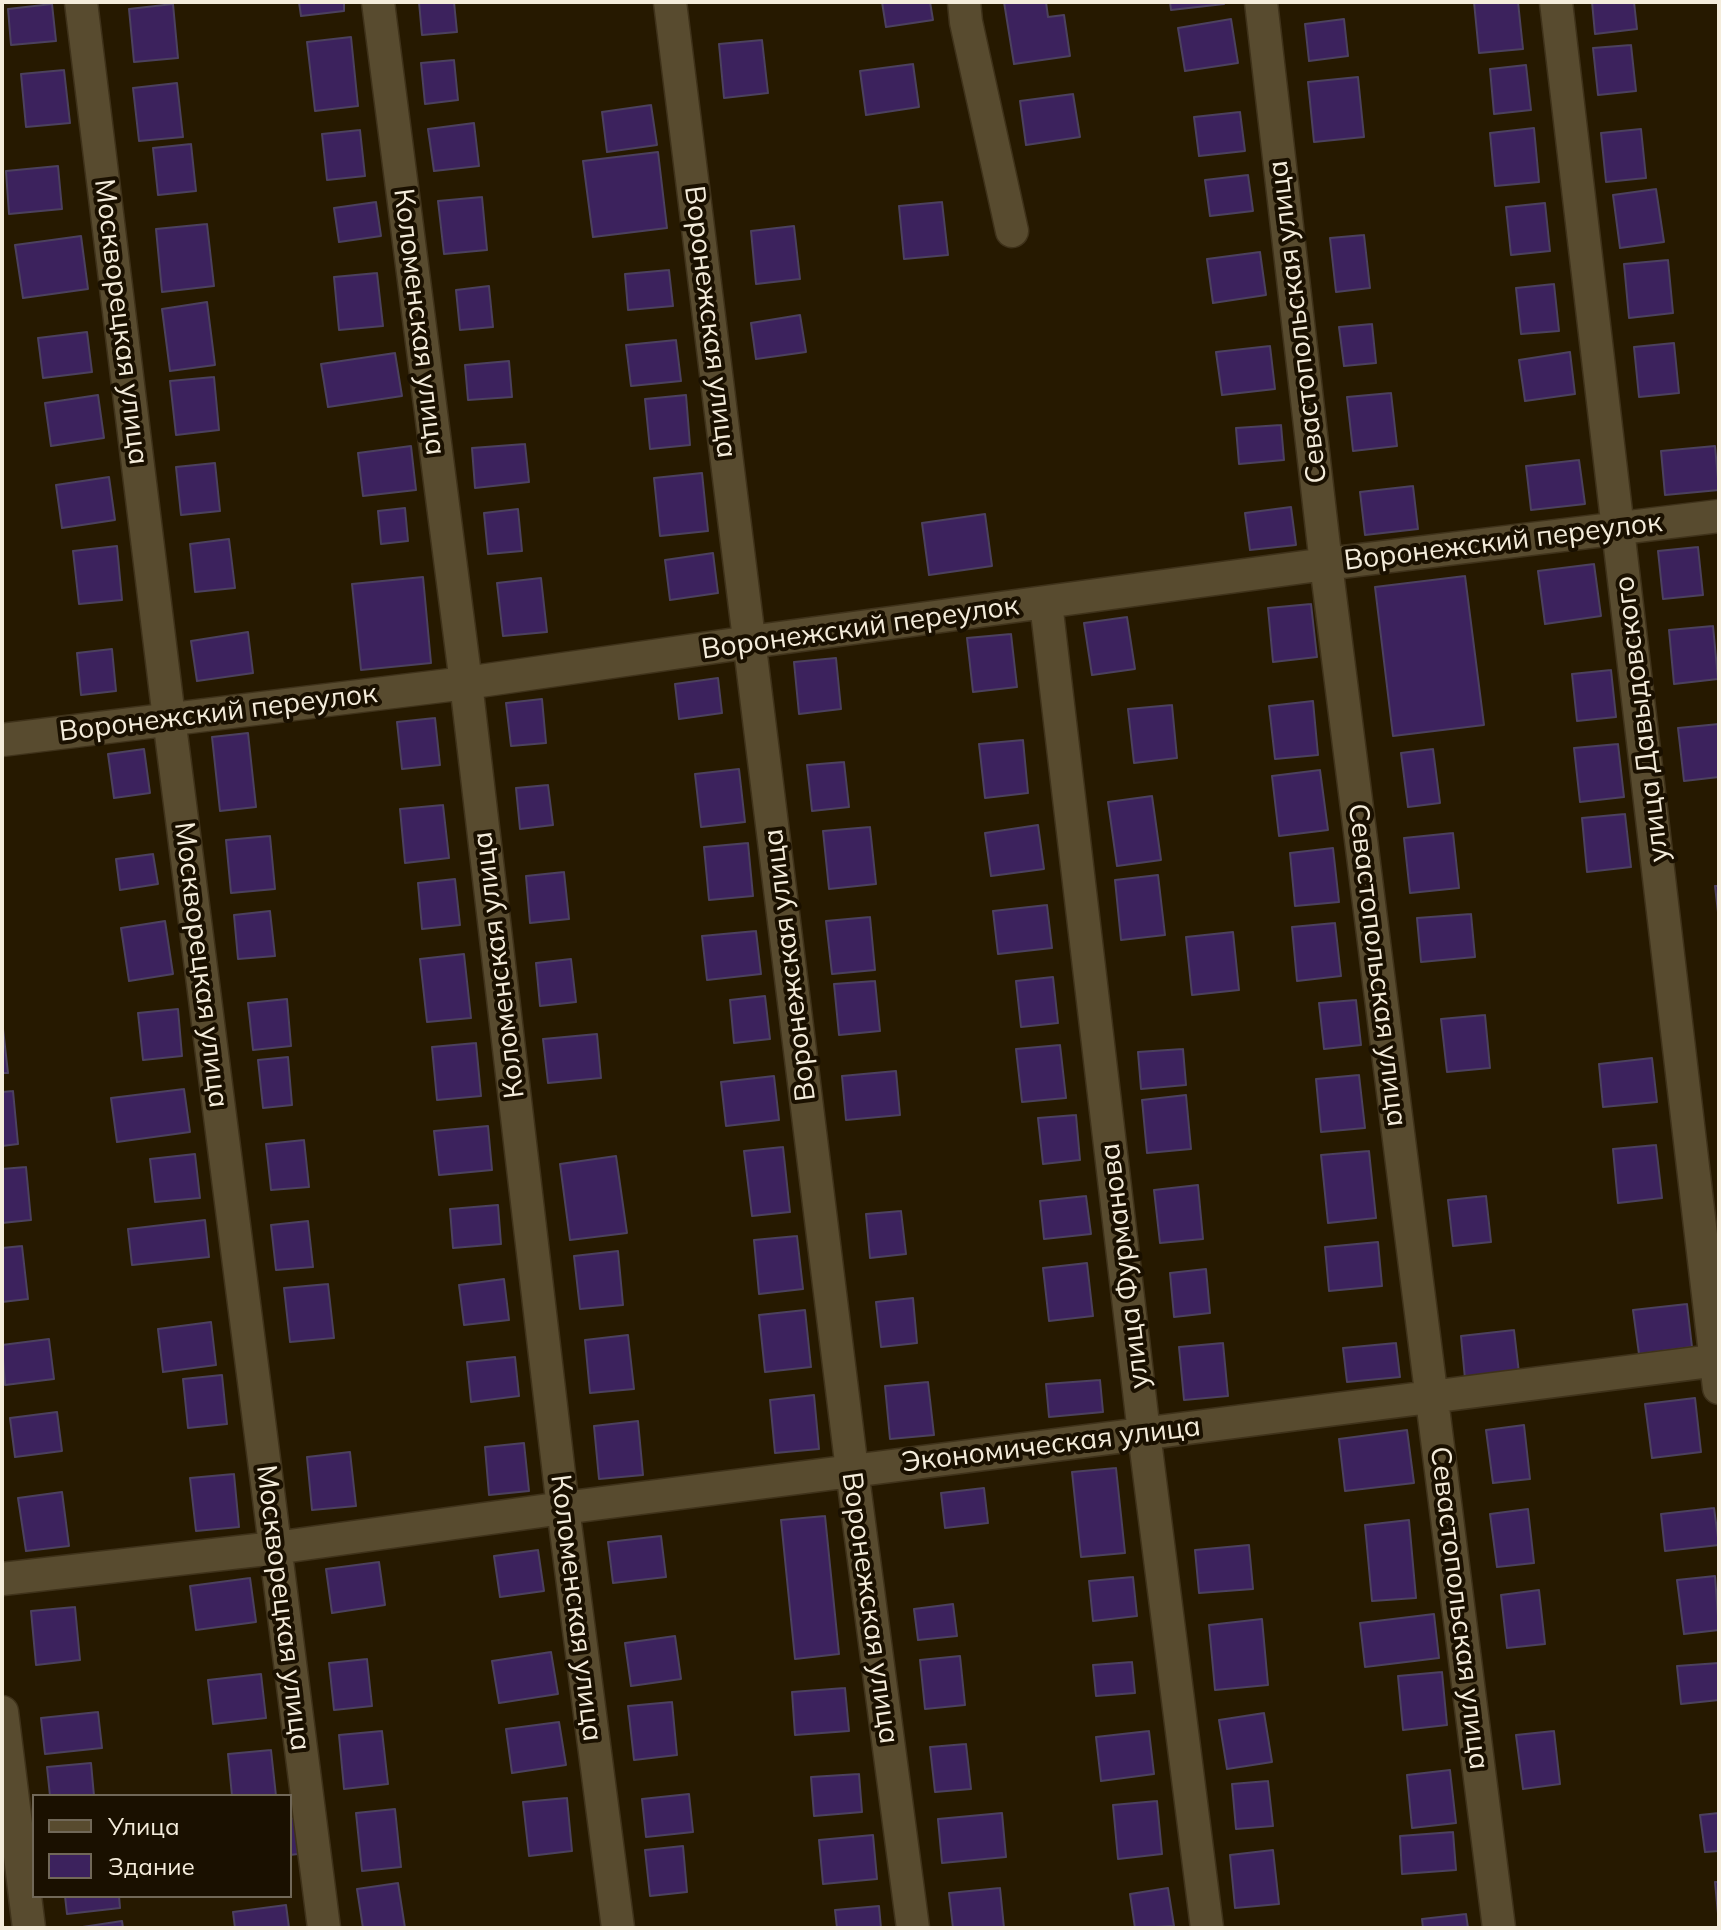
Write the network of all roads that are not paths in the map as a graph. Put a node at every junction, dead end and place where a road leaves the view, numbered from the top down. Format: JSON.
{"nodes":[{"id":1,"x":81,"y":2,"type":"edge"},
{"id":2,"x":378,"y":2,"type":"edge"},
{"id":3,"x":670,"y":2,"type":"edge"},
{"id":4,"x":964,"y":2,"type":"edge"},
{"id":5,"x":1261,"y":2,"type":"edge"},
{"id":6,"x":1556,"y":2,"type":"edge"},
{"id":7,"x":1012,"y":231,"type":"dead end"},
{"id":8,"x":1719,"y":516,"type":"edge"},
{"id":9,"x":1620,"y":526,"type":"junction"},
{"id":10,"x":1326,"y":564,"type":"junction"},
{"id":11,"x":1046,"y":603,"type":"junction"},
{"id":12,"x":750,"y":642,"type":"junction"},
{"id":13,"x":466,"y":683,"type":"junction"},
{"id":14,"x":169,"y":718,"type":"junction"},
{"id":15,"x":2,"y":740,"type":"edge"},
{"id":16,"x":1718,"y":1369,"type":"edge"},
{"id":17,"x":1432,"y":1396,"type":"junction"},
{"id":18,"x":1144,"y":1433,"type":"junction"},
{"id":19,"x":852,"y":1470,"type":"junction"},
{"id":20,"x":563,"y":1508,"type":"junction"},
{"id":21,"x":275,"y":1548,"type":"junction"},
{"id":22,"x":2,"y":1579,"type":"edge"},
{"id":23,"x":2,"y":1712,"type":"edge"},
{"id":24,"x":29,"y":1928,"type":"edge"},
{"id":25,"x":324,"y":1928,"type":"edge"},
{"id":26,"x":618,"y":1928,"type":"edge"},
{"id":27,"x":913,"y":1928,"type":"edge"},
{"id":28,"x":1207,"y":1928,"type":"edge"},
{"id":29,"x":1499,"y":1928,"type":"edge"}],
"edges":[{"from":1,"to":14,"type":"street","name":"Москворецкая улица"},
{"from":2,"to":13,"type":"street","name":"Коломенская улица"},
{"from":3,"to":12,"type":"street","name":"Воронежская улица"},
{"from":4,"to":7,"type":"street"},
{"from":5,"to":10,"type":"street","name":"Севастопольская улица"},
{"from":6,"to":9,"type":"street","name":"улица Давыдовского"},
{"from":8,"to":9,"type":"street","name":"Воронежский переулок"},
{"from":9,"to":10,"type":"street","name":"Воронежский переулок"},
{"from":9,"to":16,"type":"street","name":"улица Давыдовского"},
{"from":10,"to":11,"type":"street","name":"Воронежский переулок"},
{"from":10,"to":17,"type":"street","name":"Севастопольская улица"},
{"from":11,"to":12,"type":"street","name":"Воронежский переулок"},
{"from":11,"to":18,"type":"street","name":"улица Фурманова"},
{"from":12,"to":13,"type":"street","name":"Воронежский переулок"},
{"from":12,"to":19,"type":"street","name":"Воронежская улица"},
{"from":13,"to":14,"type":"street","name":"Воронежский переулок"},
{"from":13,"to":20,"type":"street","name":"Коломенская улица"},
{"from":14,"to":15,"type":"street","name":"Воронежский переулок"},
{"from":14,"to":21,"type":"street","name":"Москворецкая улица"},
{"from":16,"to":17,"type":"street","name":"Экономическая улица"},
{"from":17,"to":18,"type":"street","name":"Экономическая улица"},
{"from":17,"to":29,"type":"street","name":"Севастопольская улица"},
{"from":18,"to":19,"type":"street","name":"Экономическая улица"},
{"from":18,"to":28,"type":"street","name":"улица Фурманова"},
{"from":19,"to":20,"type":"street","name":"Экономическая улица"},
{"from":19,"to":27,"type":"street","name":"Воронежская улица"},
{"from":20,"to":21,"type":"street","name":"Экономическая улица"},
{"from":20,"to":26,"type":"street","name":"Коломенская улица"},
{"from":21,"to":22,"type":"street","name":"Экономическая улица"},
{"from":21,"to":25,"type":"street","name":"Москворецкая улица"},
{"from":23,"to":24,"type":"street"}]}
